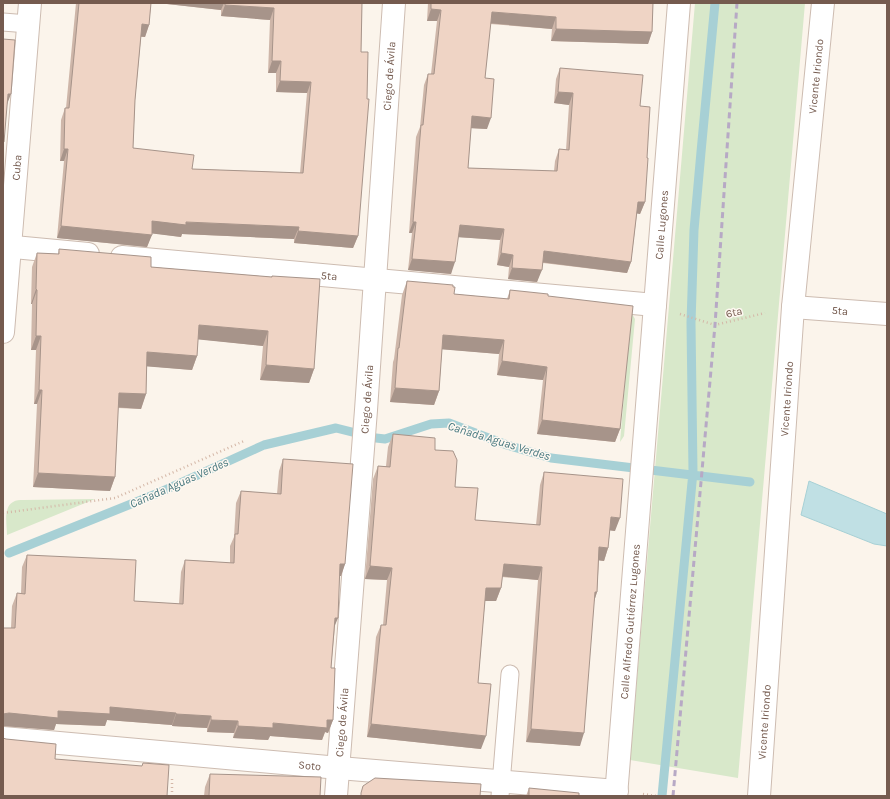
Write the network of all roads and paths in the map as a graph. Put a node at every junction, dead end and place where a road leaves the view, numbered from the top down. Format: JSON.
{"nodes":[{"id":1,"x":394,"y":3,"type":"edge"},
{"id":2,"x":679,"y":3,"type":"edge"},
{"id":3,"x":823,"y":3,"type":"edge"},
{"id":4,"x":29,"y":14,"type":"edge"},
{"id":5,"x":3,"y":22,"type":"edge"},
{"id":6,"x":6,"y":246,"type":"edge"},
{"id":7,"x":375,"y":279,"type":"junction"},
{"id":8,"x":655,"y":305,"type":"junction"},
{"id":9,"x":793,"y":307,"type":"junction"},
{"id":10,"x":680,"y":314,"type":"dead end"},
{"id":11,"x":887,"y":314,"type":"edge"},
{"id":12,"x":3,"y":332,"type":"edge"},
{"id":13,"x":244,"y":441,"type":"dead end"},
{"id":14,"x":643,"y":447,"type":"joint"},
{"id":15,"x":3,"y":513,"type":"edge"},
{"id":16,"x":510,"y":674,"type":"dead end"},
{"id":17,"x":3,"y":738,"type":"edge"},
{"id":18,"x":339,"y":768,"type":"junction"},
{"id":19,"x":500,"y":789,"type":"edge"},
{"id":20,"x":616,"y":794,"type":"edge"},
{"id":21,"x":648,"y":795,"type":"dead end"},
{"id":22,"x":336,"y":796,"type":"edge"},
{"id":23,"x":656,"y":796,"type":"edge"},
{"id":24,"x":760,"y":796,"type":"edge"}],
"edges":[{"from":1,"to":7,"type":"street","name":"Ciego de Ávila"},
{"from":2,"to":8,"type":"street","name":"Calle Lugones"},
{"from":3,"to":9,"type":"street","name":"Vicente Iriondo"},
{"from":4,"to":5,"type":"lane"},
{"from":4,"to":6,"type":"street","name":"Cuba"},
{"from":6,"to":7,"type":"street","name":"5ta"},
{"from":6,"to":12,"type":"street","name":"Cuba"},
{"from":7,"to":8,"type":"street","name":"5ta"},
{"from":7,"to":18,"type":"street","name":"Ciego de Ávila"},
{"from":8,"to":14,"type":"street","name":"Calle Lugones"},
{"from":9,"to":10,"type":"path","name":"6ta"},
{"from":9,"to":11,"type":"street","name":"5ta"},
{"from":9,"to":24,"type":"street","name":"Vicente Iriondo"},
{"from":13,"to":15,"type":"path"},
{"from":14,"to":20,"type":"street","name":"Calle Alfredo Gutiérrez Lugones"},
{"from":16,"to":19,"type":"lane"},
{"from":17,"to":18,"type":"street","name":"Soto"},
{"from":18,"to":19,"type":"street","name":"Soto"},
{"from":18,"to":22,"type":"street","name":"Ciego de Ávila"},
{"from":19,"to":20,"type":"street","name":"Soto"},
{"from":21,"to":23,"type":"path"}]}
